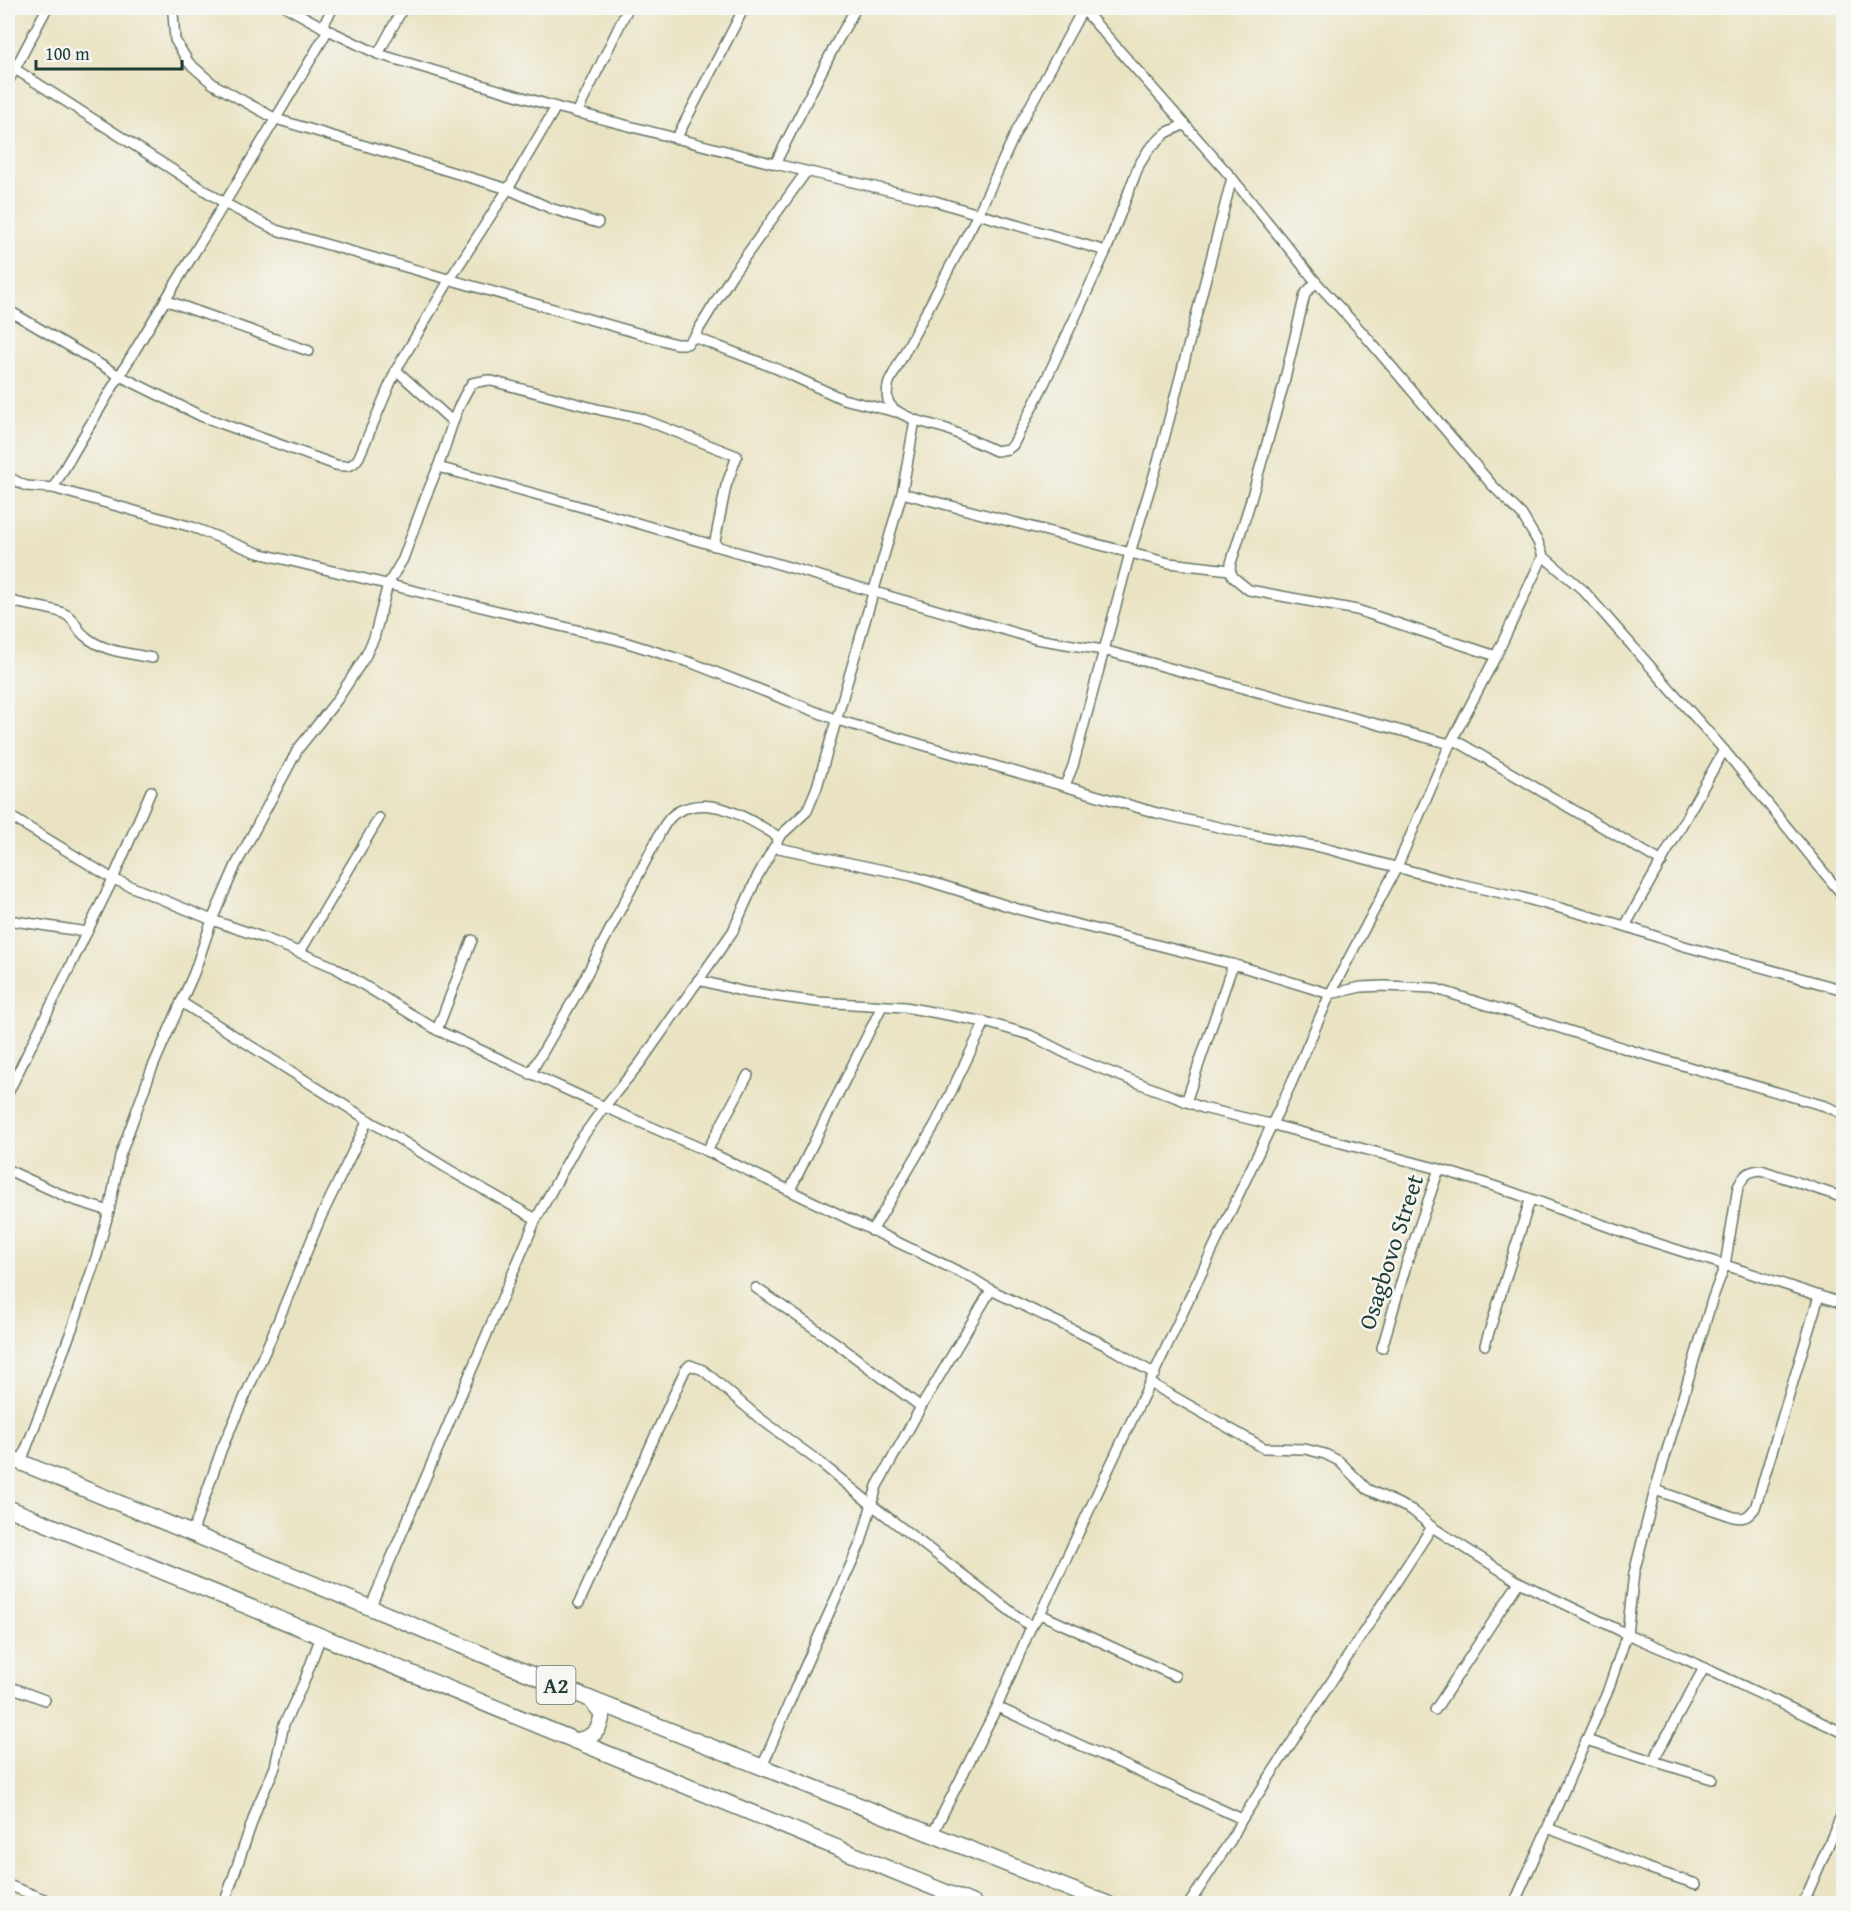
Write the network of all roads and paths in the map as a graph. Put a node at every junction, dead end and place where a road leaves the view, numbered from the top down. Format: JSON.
{"nodes":[{"id":1,"x":47,"y":8,"type":"edge"},
{"id":2,"x":176,"y":8,"type":"edge"},
{"id":3,"x":288,"y":8,"type":"edge"},
{"id":4,"x":333,"y":8,"type":"edge"},
{"id":5,"x":403,"y":8,"type":"edge"},
{"id":6,"x":628,"y":8,"type":"edge"},
{"id":7,"x":744,"y":8,"type":"edge"},
{"id":8,"x":856,"y":8,"type":"edge"},
{"id":9,"x":1082,"y":8,"type":"edge"},
{"id":10,"x":325,"y":29,"type":"junction"},
{"id":11,"x":378,"y":54,"type":"junction"},
{"id":12,"x":15,"y":69,"type":"junction"},
{"id":13,"x":8,"y":82,"type":"edge"},
{"id":14,"x":556,"y":107,"type":"junction"},
{"id":15,"x":577,"y":113,"type":"junction"},
{"id":16,"x":276,"y":119,"type":"junction"},
{"id":17,"x":1185,"y":124,"type":"junction"},
{"id":18,"x":676,"y":139,"type":"junction"},
{"id":19,"x":775,"y":164,"type":"junction"},
{"id":20,"x":806,"y":172,"type":"junction"},
{"id":21,"x":1232,"y":178,"type":"junction"},
{"id":22,"x":508,"y":189,"type":"junction"},
{"id":23,"x":226,"y":204,"type":"junction"},
{"id":24,"x":978,"y":214,"type":"junction"},
{"id":25,"x":598,"y":224,"type":"dead end"},
{"id":26,"x":1106,"y":251,"type":"junction"},
{"id":27,"x":450,"y":279,"type":"junction"},
{"id":28,"x":1316,"y":282,"type":"junction"},
{"id":29,"x":165,"y":300,"type":"junction"},
{"id":30,"x":8,"y":310,"type":"edge"},
{"id":31,"x":694,"y":337,"type":"junction"},
{"id":32,"x":309,"y":351,"type":"dead end"},
{"id":33,"x":396,"y":370,"type":"junction"},
{"id":34,"x":118,"y":375,"type":"junction"},
{"id":35,"x":900,"y":413,"type":"junction"},
{"id":36,"x":915,"y":420,"type":"junction"},
{"id":37,"x":453,"y":422,"type":"junction"},
{"id":38,"x":438,"y":467,"type":"junction"},
{"id":39,"x":8,"y":477,"type":"edge"},
{"id":40,"x":53,"y":488,"type":"junction"},
{"id":41,"x":902,"y":493,"type":"junction"},
{"id":42,"x":714,"y":546,"type":"junction"},
{"id":43,"x":1130,"y":553,"type":"junction"},
{"id":44,"x":1543,"y":556,"type":"junction"},
{"id":45,"x":1230,"y":570,"type":"junction"},
{"id":46,"x":388,"y":584,"type":"junction"},
{"id":47,"x":874,"y":592,"type":"junction"},
{"id":48,"x":8,"y":600,"type":"edge"},
{"id":49,"x":1103,"y":650,"type":"junction"},
{"id":50,"x":1496,"y":656,"type":"junction"},
{"id":51,"x":152,"y":658,"type":"dead end"},
{"id":52,"x":837,"y":720,"type":"junction"},
{"id":53,"x":1451,"y":742,"type":"junction"},
{"id":54,"x":1724,"y":750,"type":"junction"},
{"id":55,"x":1065,"y":785,"type":"junction"},
{"id":56,"x":151,"y":791,"type":"dead end"},
{"id":57,"x":8,"y":814,"type":"edge"},
{"id":58,"x":379,"y":818,"type":"dead end"},
{"id":59,"x":779,"y":837,"type":"junction"},
{"id":60,"x":774,"y":847,"type":"junction"},
{"id":61,"x":1662,"y":862,"type":"junction"},
{"id":62,"x":1398,"y":867,"type":"junction"},
{"id":63,"x":112,"y":879,"type":"junction"},
{"id":64,"x":1844,"y":897,"type":"edge"},
{"id":65,"x":8,"y":920,"type":"edge"},
{"id":66,"x":212,"y":921,"type":"junction"},
{"id":67,"x":1625,"y":926,"type":"junction"},
{"id":68,"x":87,"y":932,"type":"junction"},
{"id":69,"x":472,"y":940,"type":"dead end"},
{"id":70,"x":300,"y":952,"type":"junction"},
{"id":71,"x":1233,"y":964,"type":"junction"},
{"id":72,"x":698,"y":980,"type":"junction"},
{"id":73,"x":1844,"y":990,"type":"edge"},
{"id":74,"x":1330,"y":994,"type":"junction"},
{"id":75,"x":181,"y":1002,"type":"junction"},
{"id":76,"x":882,"y":1006,"type":"junction"},
{"id":77,"x":985,"y":1022,"type":"junction"},
{"id":78,"x":437,"y":1030,"type":"junction"},
{"id":79,"x":530,"y":1074,"type":"junction"},
{"id":80,"x":748,"y":1075,"type":"dead end"},
{"id":81,"x":8,"y":1093,"type":"edge"},
{"id":82,"x":1186,"y":1102,"type":"junction"},
{"id":83,"x":604,"y":1107,"type":"junction"},
{"id":84,"x":1844,"y":1114,"type":"edge"},
{"id":85,"x":368,"y":1120,"type":"junction"},
{"id":86,"x":1270,"y":1124,"type":"junction"},
{"id":87,"x":707,"y":1151,"type":"junction"},
{"id":88,"x":1438,"y":1169,"type":"junction"},
{"id":89,"x":8,"y":1170,"type":"edge"},
{"id":90,"x":790,"y":1190,"type":"junction"},
{"id":91,"x":1844,"y":1198,"type":"edge"},
{"id":92,"x":1530,"y":1200,"type":"junction"},
{"id":93,"x":109,"y":1211,"type":"junction"},
{"id":94,"x":536,"y":1219,"type":"junction"},
{"id":95,"x":872,"y":1231,"type":"junction"},
{"id":96,"x":1725,"y":1265,"type":"junction"},
{"id":97,"x":756,"y":1288,"type":"dead end"},
{"id":98,"x":991,"y":1290,"type":"junction"},
{"id":99,"x":1819,"y":1296,"type":"junction"},
{"id":100,"x":1844,"y":1304,"type":"edge"},
{"id":101,"x":1485,"y":1345,"type":"dead end"},
{"id":102,"x":1382,"y":1347,"type":"dead end"},
{"id":103,"x":1155,"y":1374,"type":"junction"},
{"id":104,"x":1149,"y":1383,"type":"junction"},
{"id":105,"x":921,"y":1407,"type":"junction"},
{"id":106,"x":14,"y":1460,"type":"edge"},
{"id":107,"x":1654,"y":1490,"type":"junction"},
{"id":108,"x":872,"y":1505,"type":"junction"},
{"id":109,"x":8,"y":1508,"type":"edge"},
{"id":110,"x":1432,"y":1527,"type":"junction"},
{"id":111,"x":192,"y":1534,"type":"junction"},
{"id":112,"x":1519,"y":1582,"type":"junction"},
{"id":113,"x":579,"y":1603,"type":"dead end"},
{"id":114,"x":370,"y":1608,"type":"junction"},
{"id":115,"x":1040,"y":1614,"type":"junction"},
{"id":116,"x":1031,"y":1627,"type":"junction"},
{"id":117,"x":1627,"y":1634,"type":"junction"},
{"id":118,"x":321,"y":1636,"type":"junction"},
{"id":119,"x":1704,"y":1668,"type":"junction"},
{"id":120,"x":1175,"y":1676,"type":"dead end"},
{"id":121,"x":8,"y":1686,"type":"edge"},
{"id":122,"x":590,"y":1699,"type":"junction"},
{"id":123,"x":45,"y":1700,"type":"dead end"},
{"id":124,"x":997,"y":1707,"type":"junction"},
{"id":125,"x":1435,"y":1710,"type":"dead end"},
{"id":126,"x":1844,"y":1733,"type":"edge"},
{"id":127,"x":1586,"y":1740,"type":"junction"},
{"id":128,"x":575,"y":1741,"type":"junction"},
{"id":129,"x":1653,"y":1761,"type":"junction"},
{"id":130,"x":762,"y":1767,"type":"junction"},
{"id":131,"x":1712,"y":1779,"type":"dead end"},
{"id":132,"x":1844,"y":1809,"type":"edge"},
{"id":133,"x":1242,"y":1819,"type":"junction"},
{"id":134,"x":1548,"y":1828,"type":"junction"},
{"id":135,"x":932,"y":1835,"type":"junction"},
{"id":136,"x":1696,"y":1884,"type":"dead end"},
{"id":137,"x":8,"y":1885,"type":"edge"},
{"id":138,"x":57,"y":1904,"type":"edge"},
{"id":139,"x":224,"y":1904,"type":"edge"},
{"id":140,"x":974,"y":1904,"type":"edge"},
{"id":141,"x":1108,"y":1904,"type":"edge"},
{"id":142,"x":1189,"y":1904,"type":"edge"},
{"id":143,"x":1514,"y":1904,"type":"edge"},
{"id":144,"x":1803,"y":1904,"type":"edge"}],
"edges":[{"from":1,"to":12,"type":"street"},
{"from":2,"to":16,"type":"street"},
{"from":3,"to":10,"type":"street"},
{"from":4,"to":10,"type":"street"},
{"from":5,"to":11,"type":"street"},
{"from":6,"to":15,"type":"street"},
{"from":7,"to":18,"type":"street"},
{"from":8,"to":19,"type":"street"},
{"from":9,"to":17,"type":"street"},
{"from":9,"to":24,"type":"street"},
{"from":10,"to":11,"type":"street"},
{"from":10,"to":16,"type":"street"},
{"from":11,"to":14,"type":"street"},
{"from":12,"to":13,"type":"street"},
{"from":12,"to":23,"type":"street"},
{"from":14,"to":15,"type":"street"},
{"from":14,"to":22,"type":"street"},
{"from":15,"to":18,"type":"street"},
{"from":16,"to":22,"type":"street"},
{"from":16,"to":23,"type":"street"},
{"from":17,"to":21,"type":"street"},
{"from":17,"to":26,"type":"street"},
{"from":18,"to":19,"type":"street"},
{"from":19,"to":20,"type":"street"},
{"from":20,"to":24,"type":"street"},
{"from":20,"to":31,"type":"street"},
{"from":21,"to":28,"type":"street"},
{"from":21,"to":43,"type":"street"},
{"from":22,"to":25,"type":"street"},
{"from":22,"to":27,"type":"street"},
{"from":23,"to":27,"type":"street"},
{"from":23,"to":29,"type":"street"},
{"from":24,"to":26,"type":"street"},
{"from":24,"to":35,"type":"street"},
{"from":26,"to":36,"type":"street"},
{"from":27,"to":31,"type":"street"},
{"from":27,"to":33,"type":"street"},
{"from":28,"to":44,"type":"street"},
{"from":28,"to":45,"type":"street"},
{"from":29,"to":32,"type":"street"},
{"from":29,"to":34,"type":"street"},
{"from":30,"to":34,"type":"street"},
{"from":31,"to":35,"type":"street"},
{"from":33,"to":34,"type":"street"},
{"from":33,"to":37,"type":"street"},
{"from":34,"to":40,"type":"street"},
{"from":35,"to":36,"type":"street"},
{"from":36,"to":41,"type":"street"},
{"from":37,"to":38,"type":"street"},
{"from":37,"to":42,"type":"street"},
{"from":38,"to":42,"type":"street"},
{"from":38,"to":46,"type":"street"},
{"from":39,"to":40,"type":"street"},
{"from":40,"to":46,"type":"street"},
{"from":41,"to":43,"type":"street"},
{"from":41,"to":47,"type":"street"},
{"from":42,"to":47,"type":"street"},
{"from":43,"to":45,"type":"street"},
{"from":43,"to":49,"type":"street"},
{"from":44,"to":50,"type":"street"},
{"from":44,"to":54,"type":"street"},
{"from":45,"to":50,"type":"street"},
{"from":46,"to":52,"type":"street"},
{"from":46,"to":66,"type":"street"},
{"from":47,"to":49,"type":"street"},
{"from":47,"to":52,"type":"street"},
{"from":48,"to":51,"type":"street"},
{"from":49,"to":53,"type":"street"},
{"from":49,"to":55,"type":"street"},
{"from":50,"to":53,"type":"street"},
{"from":52,"to":55,"type":"street"},
{"from":52,"to":59,"type":"street"},
{"from":53,"to":61,"type":"street"},
{"from":53,"to":62,"type":"street"},
{"from":54,"to":61,"type":"street"},
{"from":54,"to":64,"type":"street"},
{"from":55,"to":62,"type":"street"},
{"from":56,"to":63,"type":"street"},
{"from":57,"to":63,"type":"street"},
{"from":58,"to":70,"type":"street"},
{"from":59,"to":60,"type":"street"},
{"from":59,"to":79,"type":"street"},
{"from":60,"to":71,"type":"street"},
{"from":60,"to":72,"type":"street"},
{"from":61,"to":67,"type":"street"},
{"from":62,"to":67,"type":"street"},
{"from":62,"to":74,"type":"street"},
{"from":63,"to":66,"type":"street"},
{"from":63,"to":68,"type":"street"},
{"from":65,"to":68,"type":"street"},
{"from":66,"to":70,"type":"street"},
{"from":66,"to":75,"type":"street"},
{"from":67,"to":73,"type":"street"},
{"from":68,"to":81,"type":"street"},
{"from":69,"to":78,"type":"street"},
{"from":70,"to":78,"type":"street"},
{"from":71,"to":74,"type":"street"},
{"from":71,"to":82,"type":"street"},
{"from":72,"to":76,"type":"street"},
{"from":72,"to":83,"type":"street"},
{"from":74,"to":84,"type":"street"},
{"from":74,"to":86,"type":"street"},
{"from":75,"to":85,"type":"street"},
{"from":75,"to":93,"type":"street"},
{"from":76,"to":77,"type":"street"},
{"from":76,"to":90,"type":"street"},
{"from":77,"to":82,"type":"street"},
{"from":77,"to":95,"type":"street"},
{"from":78,"to":79,"type":"street"},
{"from":79,"to":83,"type":"street"},
{"from":80,"to":87,"type":"street"},
{"from":82,"to":86,"type":"street"},
{"from":83,"to":87,"type":"street"},
{"from":83,"to":94,"type":"street"},
{"from":85,"to":94,"type":"street"},
{"from":85,"to":111,"type":"street"},
{"from":86,"to":88,"type":"street"},
{"from":86,"to":103,"type":"street"},
{"from":87,"to":90,"type":"street"},
{"from":88,"to":92,"type":"street"},
{"from":88,"to":102,"type":"street","name":"Osagbovo Street"},
{"from":89,"to":93,"type":"street"},
{"from":90,"to":95,"type":"street"},
{"from":91,"to":96,"type":"street"},
{"from":92,"to":96,"type":"street"},
{"from":92,"to":101,"type":"street"},
{"from":93,"to":106,"type":"street"},
{"from":94,"to":114,"type":"street"},
{"from":95,"to":98,"type":"street"},
{"from":96,"to":99,"type":"street"},
{"from":96,"to":107,"type":"street"},
{"from":97,"to":105,"type":"street"},
{"from":98,"to":103,"type":"street"},
{"from":98,"to":105,"type":"street"},
{"from":99,"to":100,"type":"street"},
{"from":99,"to":107,"type":"street"},
{"from":103,"to":104,"type":"street"},
{"from":104,"to":110,"type":"street"},
{"from":104,"to":115,"type":"street"},
{"from":105,"to":108,"type":"street"},
{"from":106,"to":111,"type":"highway","number":"A2"},
{"from":107,"to":117,"type":"street"},
{"from":108,"to":113,"type":"street"},
{"from":108,"to":116,"type":"street"},
{"from":108,"to":130,"type":"street"},
{"from":109,"to":118,"type":"highway","number":"A2"},
{"from":110,"to":112,"type":"street"},
{"from":110,"to":133,"type":"street"},
{"from":111,"to":114,"type":"highway","number":"A2"},
{"from":112,"to":117,"type":"street"},
{"from":112,"to":125,"type":"street"},
{"from":114,"to":122,"type":"highway","number":"A2"},
{"from":115,"to":116,"type":"street"},
{"from":115,"to":120,"type":"street"},
{"from":116,"to":124,"type":"street"},
{"from":117,"to":119,"type":"street"},
{"from":117,"to":127,"type":"street"},
{"from":118,"to":128,"type":"highway","number":"A2"},
{"from":118,"to":139,"type":"street"},
{"from":119,"to":126,"type":"street"},
{"from":119,"to":129,"type":"street"},
{"from":121,"to":123,"type":"street"},
{"from":122,"to":128,"type":"highway"},
{"from":122,"to":130,"type":"highway","number":"A2"},
{"from":124,"to":133,"type":"street"},
{"from":124,"to":135,"type":"street"},
{"from":127,"to":129,"type":"street"},
{"from":127,"to":134,"type":"street"},
{"from":128,"to":140,"type":"highway","number":"A2"},
{"from":129,"to":131,"type":"street"},
{"from":130,"to":135,"type":"highway","number":"A2"},
{"from":132,"to":144,"type":"street"},
{"from":133,"to":142,"type":"street"},
{"from":134,"to":136,"type":"street"},
{"from":134,"to":143,"type":"street"},
{"from":135,"to":141,"type":"highway","number":"A2"},
{"from":137,"to":138,"type":"street"}]}
